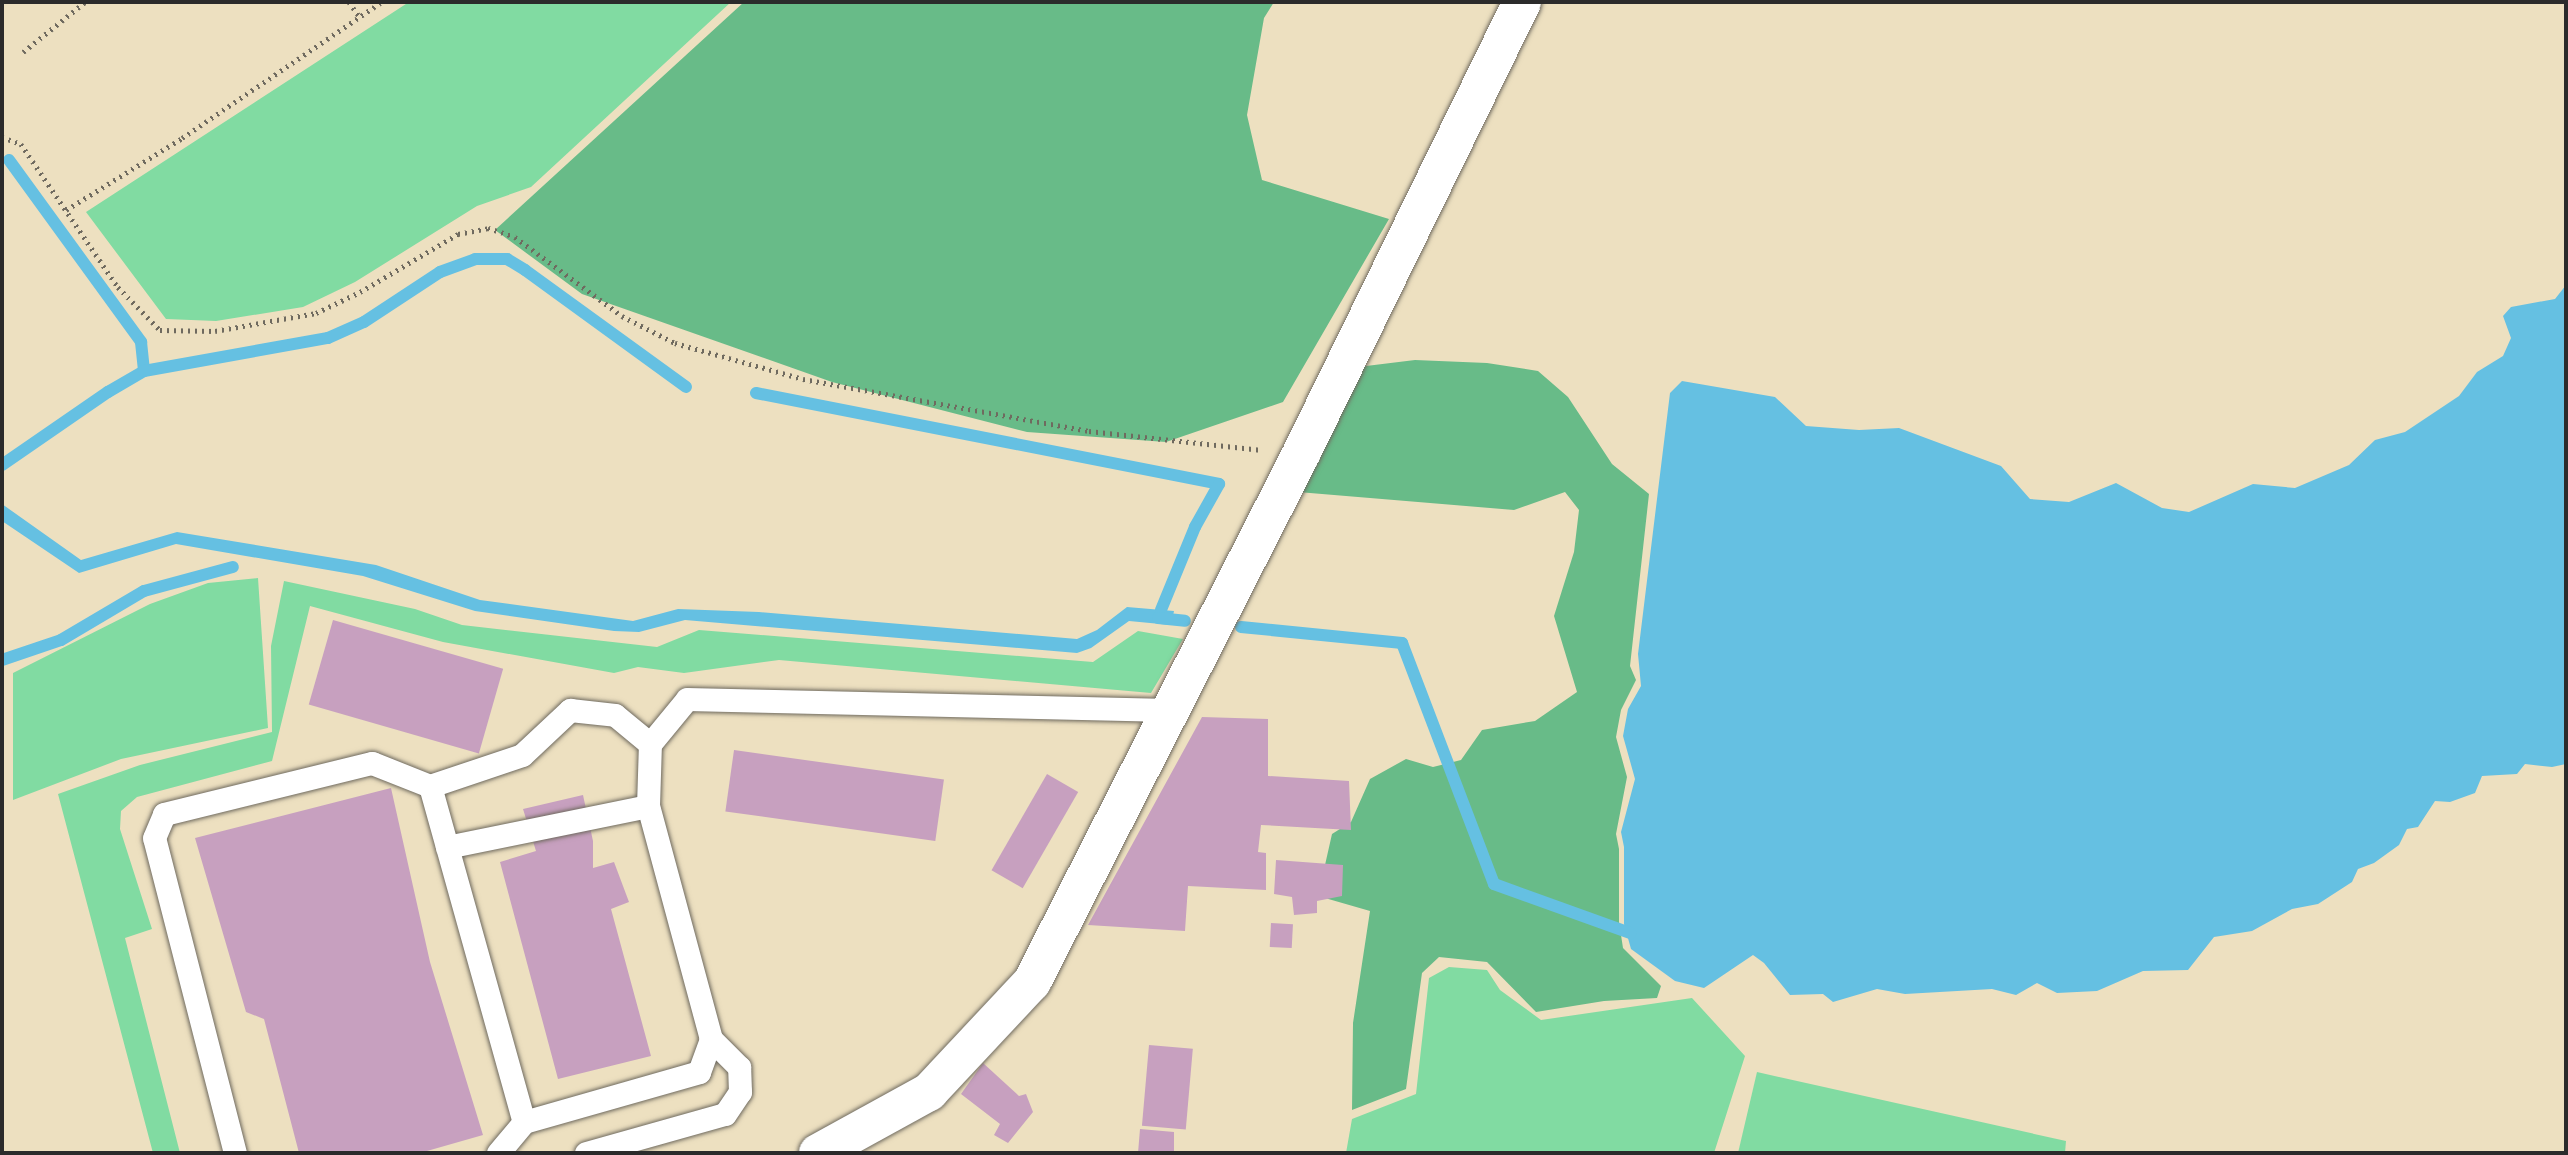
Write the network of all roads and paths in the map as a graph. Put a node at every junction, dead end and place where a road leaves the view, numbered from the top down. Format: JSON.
{"nodes":[{"id":1,"x":85,"y":2,"type":"edge"},
{"id":2,"x":349,"y":2,"type":"edge"},
{"id":3,"x":382,"y":2,"type":"edge"},
{"id":4,"x":1522,"y":2,"type":"edge"},
{"id":5,"x":360,"y":17,"type":"junction"},
{"id":6,"x":23,"y":52,"type":"dead end"},
{"id":7,"x":2,"y":137,"type":"edge"},
{"id":8,"x":66,"y":210,"type":"junction"},
{"id":9,"x":1301,"y":454,"type":"junction"},
{"id":10,"x":1169,"y":710,"type":"junction"},
{"id":11,"x":650,"y":744,"type":"junction"},
{"id":12,"x":430,"y":786,"type":"junction"},
{"id":13,"x":648,"y":806,"type":"junction"},
{"id":14,"x":447,"y":847,"type":"junction"},
{"id":15,"x":711,"y":1039,"type":"junction"},
{"id":16,"x":524,"y":1122,"type":"junction"},
{"id":17,"x":643,"y":1145,"type":"edge"},
{"id":18,"x":235,"y":1153,"type":"edge"},
{"id":19,"x":498,"y":1153,"type":"edge"},
{"id":20,"x":586,"y":1153,"type":"edge"},
{"id":21,"x":818,"y":1153,"type":"edge"}],
"edges":[{"from":1,"to":6,"type":"path"},
{"from":2,"to":5,"type":"path"},
{"from":3,"to":5,"type":"path"},
{"from":4,"to":9,"type":"street"},
{"from":5,"to":8,"type":"path"},
{"from":7,"to":8,"type":"path"},
{"from":8,"to":9,"type":"path"},
{"from":9,"to":10,"type":"street"},
{"from":10,"to":11,"type":"lane"},
{"from":10,"to":21,"type":"street"},
{"from":11,"to":12,"type":"lane"},
{"from":11,"to":13,"type":"lane"},
{"from":12,"to":14,"type":"lane"},
{"from":12,"to":18,"type":"lane"},
{"from":13,"to":14,"type":"lane"},
{"from":13,"to":15,"type":"lane"},
{"from":14,"to":16,"type":"lane"},
{"from":15,"to":16,"type":"lane"},
{"from":15,"to":17,"type":"lane"},
{"from":16,"to":19,"type":"lane"},
{"from":17,"to":20,"type":"lane"}]}
